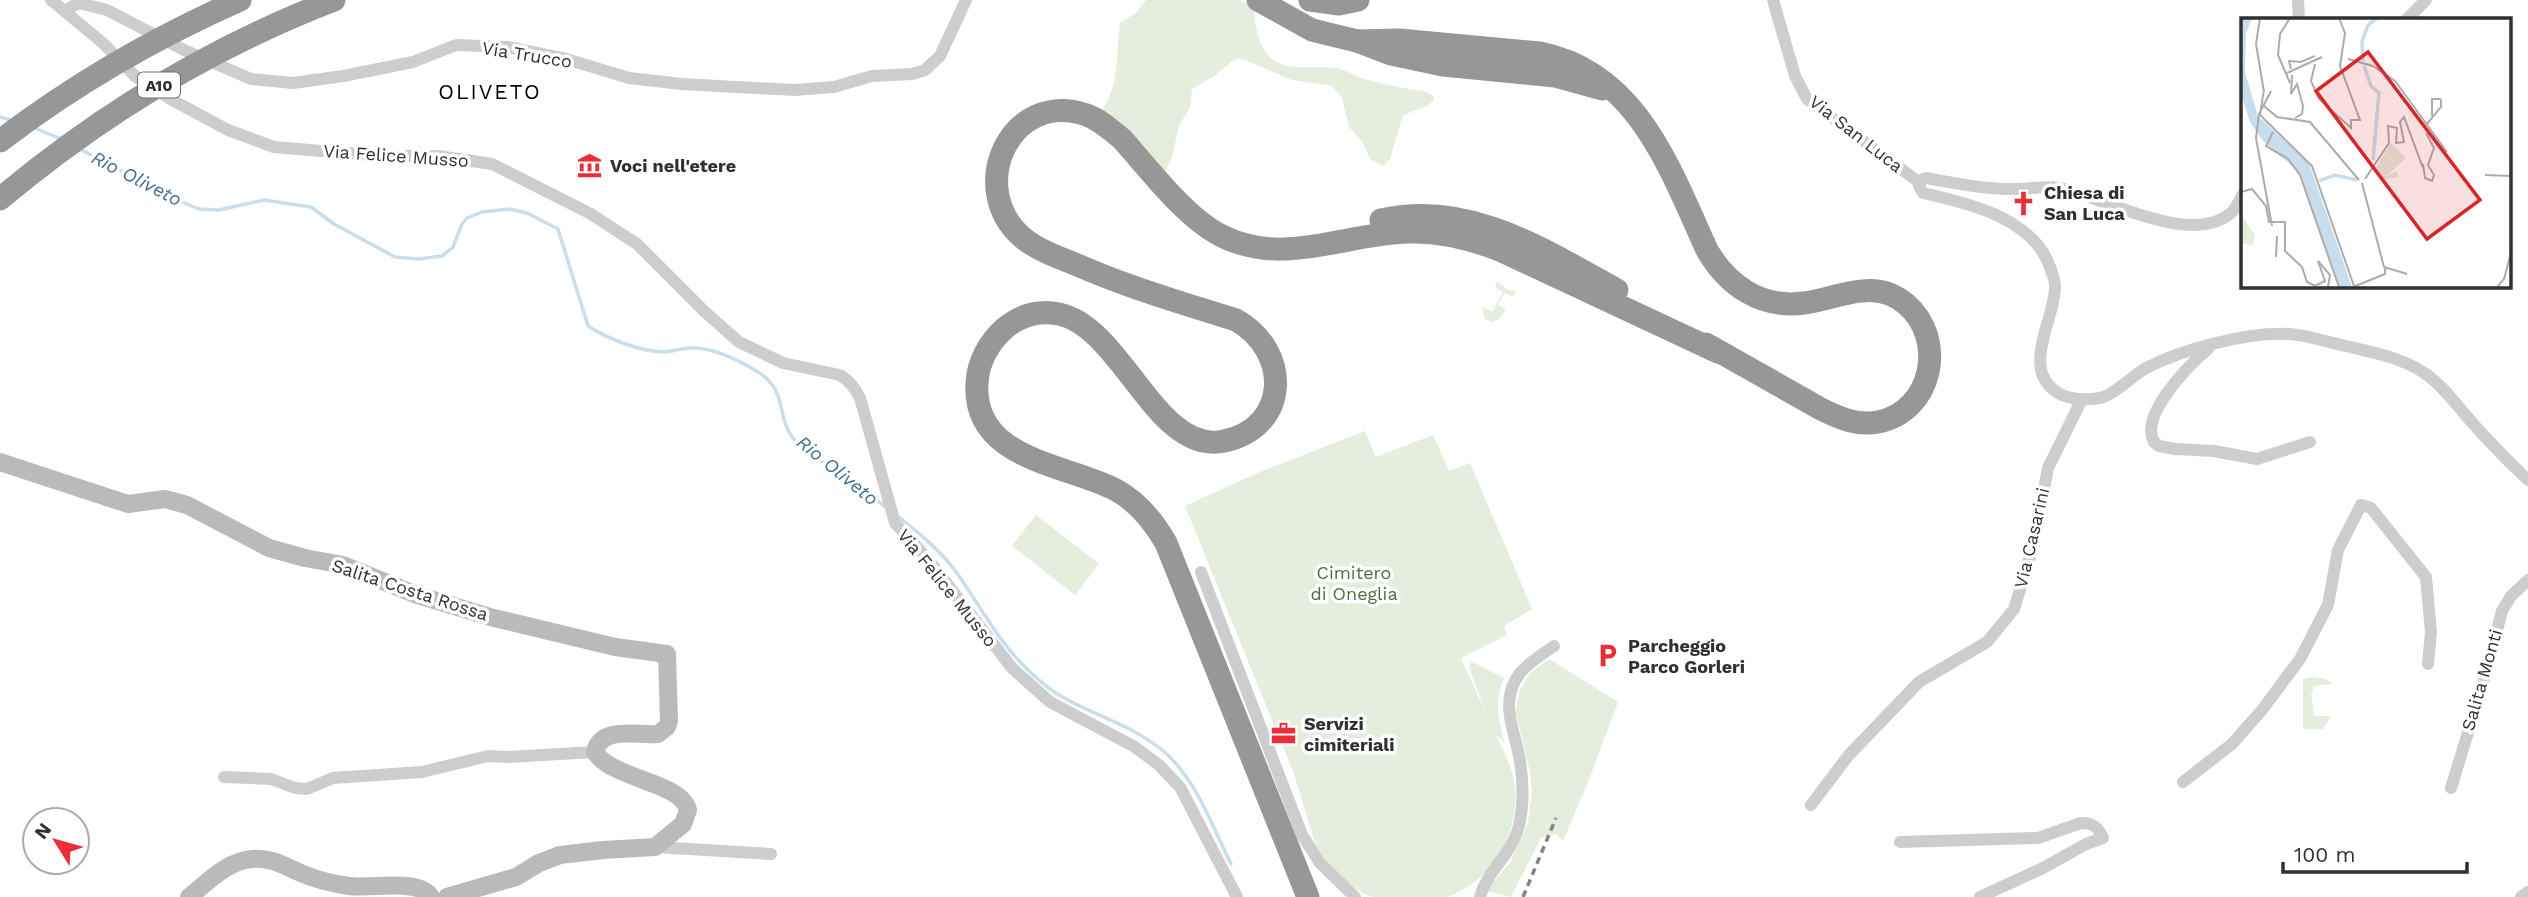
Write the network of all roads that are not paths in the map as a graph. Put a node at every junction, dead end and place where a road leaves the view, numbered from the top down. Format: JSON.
{"nodes":[{"id":1,"x":51,"y":0,"type":"edge"},
{"id":2,"x":240,"y":0,"type":"edge"},
{"id":3,"x":334,"y":0,"type":"edge"},
{"id":4,"x":966,"y":0,"type":"edge"},
{"id":5,"x":1310,"y":0,"type":"edge"},
{"id":6,"x":1358,"y":0,"type":"edge"},
{"id":7,"x":1773,"y":0,"type":"edge"},
{"id":8,"x":2298,"y":0,"type":"edge"},
{"id":9,"x":2426,"y":0,"type":"edge"},
{"id":10,"x":1268,"y":4,"type":"edge"},
{"id":11,"x":66,"y":10,"type":"junction"},
{"id":12,"x":2299,"y":18,"type":"edge"},
{"id":13,"x":2408,"y":18,"type":"edge"},
{"id":14,"x":0,"y":141,"type":"edge"},
{"id":15,"x":1920,"y":183,"type":"junction"},
{"id":16,"x":2241,"y":197,"type":"edge"},
{"id":17,"x":0,"y":199,"type":"edge"},
{"id":18,"x":2213,"y":344,"type":"junction"},
{"id":19,"x":2082,"y":399,"type":"junction"},
{"id":20,"x":2310,"y":442,"type":"dead end"},
{"id":21,"x":0,"y":462,"type":"edge"},
{"id":22,"x":2528,"y":480,"type":"edge"},
{"id":23,"x":1201,"y":572,"type":"dead end"},
{"id":24,"x":2528,"y":580,"type":"edge"},
{"id":25,"x":1554,"y":646,"type":"dead end"},
{"id":26,"x":2428,"y":664,"type":"dead end"},
{"id":27,"x":595,"y":752,"type":"junction"},
{"id":28,"x":224,"y":777,"type":"dead end"},
{"id":29,"x":2183,"y":782,"type":"dead end"},
{"id":30,"x":2451,"y":788,"type":"dead end"},
{"id":31,"x":1811,"y":805,"type":"dead end"},
{"id":32,"x":1900,"y":842,"type":"dead end"},
{"id":33,"x":655,"y":847,"type":"junction"},
{"id":34,"x":771,"y":855,"type":"dead end"},
{"id":35,"x":2528,"y":892,"type":"edge"},
{"id":36,"x":189,"y":897,"type":"edge"},
{"id":37,"x":431,"y":897,"type":"edge"},
{"id":38,"x":447,"y":897,"type":"edge"},
{"id":39,"x":1237,"y":897,"type":"edge"},
{"id":40,"x":1308,"y":897,"type":"edge"},
{"id":41,"x":1356,"y":897,"type":"edge"},
{"id":42,"x":1480,"y":897,"type":"edge"},
{"id":43,"x":1980,"y":897,"type":"edge"},
{"id":44,"x":2521,"y":897,"type":"edge"}],
"edges":[{"from":1,"to":11,"type":"street","name":"Via Felice Musso"},
{"from":2,"to":14,"type":"highway","number":"A10","bridge":true},
{"from":3,"to":17,"type":"highway","number":"A10","bridge":true},
{"from":4,"to":11,"type":"street","name":"Via Trucco"},
{"from":5,"to":6,"type":"highway"},
{"from":7,"to":15,"type":"street","name":"Via San Luca"},
{"from":8,"to":12,"type":"street"},
{"from":9,"to":13,"type":"street"},
{"from":10,"to":40,"type":"highway"},
{"from":11,"to":39,"type":"street","name":"Via Felice Musso"},
{"from":15,"to":16,"type":"street"},
{"from":15,"to":19,"type":"street","name":"Via San Luca"},
{"from":18,"to":19,"type":"street"},
{"from":18,"to":20,"type":"street"},
{"from":18,"to":22,"type":"street"},
{"from":19,"to":31,"type":"street","name":"Via Casarini"},
{"from":21,"to":27,"type":"street","name":"Salita Costa Rossa"},
{"from":23,"to":41,"type":"street"},
{"from":24,"to":30,"type":"street","name":"Salita Monti"},
{"from":25,"to":42,"type":"street"},
{"from":26,"to":29,"type":"street"},
{"from":27,"to":28,"type":"street"},
{"from":27,"to":33,"type":"street"},
{"from":32,"to":43,"type":"street"},
{"from":33,"to":34,"type":"street"},
{"from":33,"to":38,"type":"street"},
{"from":35,"to":44,"type":"street"},
{"from":36,"to":37,"type":"street"}]}
